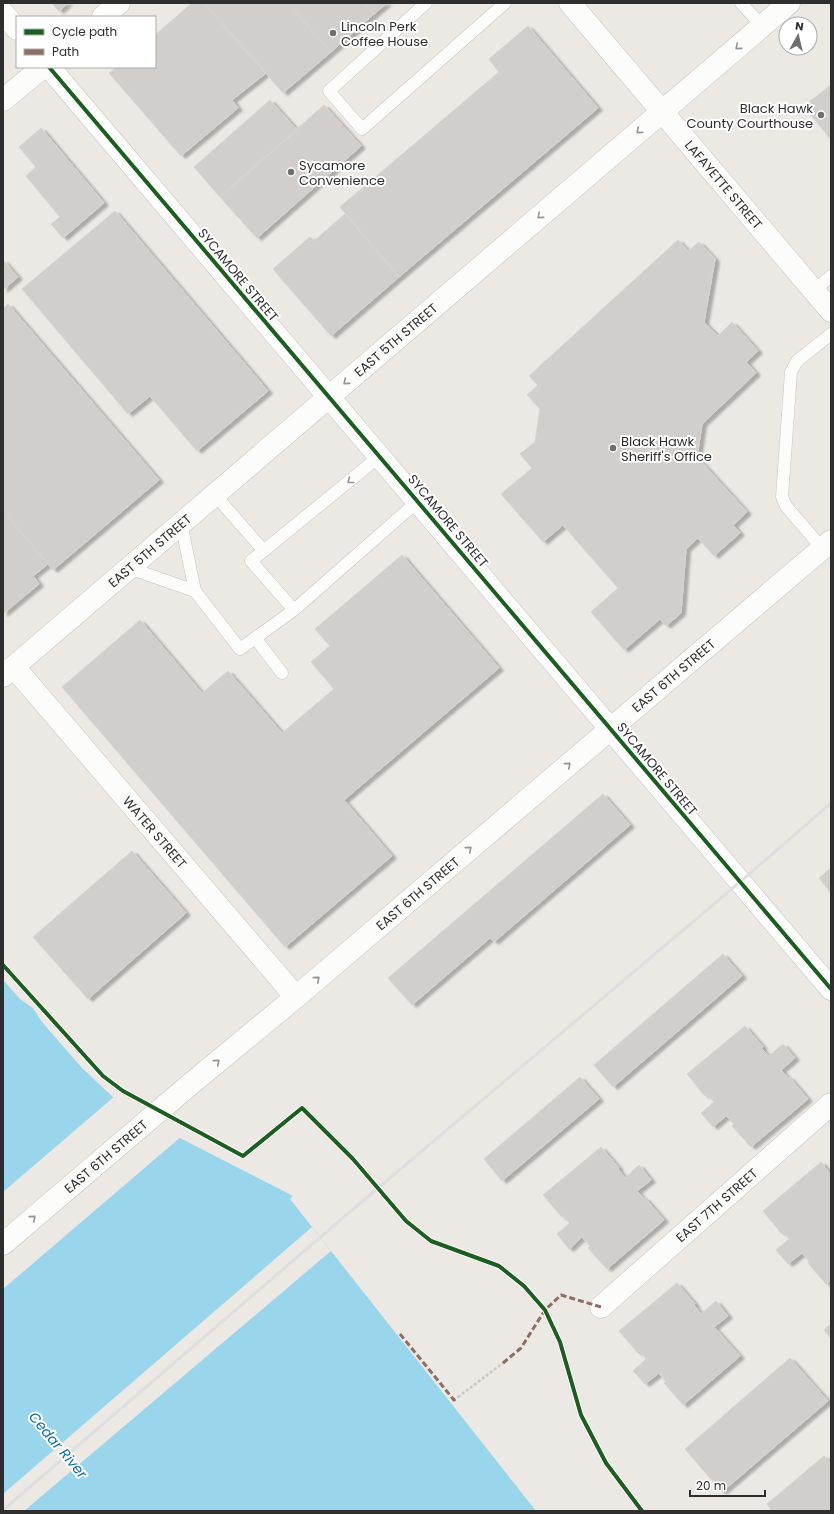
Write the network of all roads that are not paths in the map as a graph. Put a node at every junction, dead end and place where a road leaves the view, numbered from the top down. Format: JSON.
{"nodes":[{"id":1,"x":119,"y":3,"type":"edge"},
{"id":2,"x":426,"y":3,"type":"edge"},
{"id":3,"x":505,"y":3,"type":"edge"},
{"id":4,"x":570,"y":3,"type":"edge"},
{"id":5,"x":741,"y":3,"type":"edge"},
{"id":6,"x":789,"y":3,"type":"edge"},
{"id":7,"x":3,"y":13,"type":"edge"},
{"id":8,"x":104,"y":16,"type":"edge"},
{"id":9,"x":762,"y":26,"type":"junction"},
{"id":10,"x":16,"y":28,"type":"edge"},
{"id":11,"x":42,"y":68,"type":"edge"},
{"id":12,"x":50,"y":68,"type":"edge"},
{"id":13,"x":3,"y":100,"type":"edge"},
{"id":14,"x":662,"y":112,"type":"junction"},
{"id":15,"x":831,"y":276,"type":"edge"},
{"id":16,"x":814,"y":290,"type":"junction"},
{"id":17,"x":831,"y":311,"type":"edge"},
{"id":18,"x":831,"y":334,"type":"edge"},
{"id":19,"x":329,"y":397,"type":"junction"},
{"id":20,"x":380,"y":456,"type":"junction"},
{"id":21,"x":215,"y":494,"type":"junction"},
{"id":22,"x":418,"y":501,"type":"junction"},
{"id":23,"x":181,"y":524,"type":"junction"},
{"id":24,"x":826,"y":544,"type":"edge"},
{"id":25,"x":264,"y":551,"type":"junction"},
{"id":26,"x":129,"y":568,"type":"junction"},
{"id":27,"x":195,"y":591,"type":"junction"},
{"id":28,"x":294,"y":610,"type":"junction"},
{"id":29,"x":255,"y":638,"type":"junction"},
{"id":30,"x":8,"y":671,"type":"edge"},
{"id":31,"x":282,"y":673,"type":"dead end"},
{"id":32,"x":610,"y":729,"type":"junction"},
{"id":33,"x":831,"y":989,"type":"edge"},
{"id":34,"x":296,"y":997,"type":"junction"},
{"id":35,"x":831,"y":1104,"type":"edge"},
{"id":36,"x":3,"y":1244,"type":"edge"},
{"id":37,"x":601,"y":1307,"type":"dead end"}],
"edges":[{"from":1,"to":8,"type":"street"},
{"from":2,"to":3,"type":"lane"},
{"from":4,"to":14,"type":"street","name":"LAFAYETTE STREET"},
{"from":5,"to":9,"type":"lane"},
{"from":6,"to":9,"type":"street","name":"EAST 5TH STREET"},
{"from":7,"to":10,"type":"street"},
{"from":9,"to":14,"type":"street","name":"EAST 5TH STREET","one_way":true},
{"from":11,"to":13,"type":"street"},
{"from":12,"to":19,"type":"street","name":"SYCAMORE STREET"},
{"from":14,"to":16,"type":"street","name":"LAFAYETTE STREET"},
{"from":14,"to":19,"type":"street","name":"EAST 5TH STREET","one_way":true},
{"from":15,"to":16,"type":"lane"},
{"from":16,"to":17,"type":"street","name":"LAFAYETTE STREET"},
{"from":18,"to":24,"type":"lane"},
{"from":19,"to":20,"type":"street","name":"SYCAMORE STREET"},
{"from":19,"to":21,"type":"street","name":"EAST 5TH STREET"},
{"from":20,"to":22,"type":"street","name":"SYCAMORE STREET"},
{"from":20,"to":25,"type":"lane","one_way":true},
{"from":21,"to":23,"type":"street","name":"EAST 5TH STREET"},
{"from":21,"to":25,"type":"lane"},
{"from":22,"to":28,"type":"lane"},
{"from":22,"to":32,"type":"street","name":"SYCAMORE STREET"},
{"from":23,"to":26,"type":"street","name":"EAST 5TH STREET"},
{"from":23,"to":27,"type":"lane"},
{"from":24,"to":32,"type":"street","name":"EAST 6TH STREET"},
{"from":25,"to":28,"type":"lane"},
{"from":26,"to":27,"type":"lane"},
{"from":26,"to":30,"type":"street","name":"EAST 5TH STREET"},
{"from":27,"to":29,"type":"lane"},
{"from":28,"to":29,"type":"lane"},
{"from":29,"to":31,"type":"lane"},
{"from":30,"to":34,"type":"street","name":"WATER STREET"},
{"from":32,"to":33,"type":"street","name":"SYCAMORE STREET"},
{"from":34,"to":32,"type":"street","name":"EAST 6TH STREET","one_way":true},
{"from":36,"to":34,"type":"street","name":"EAST 6TH STREET","one_way":true},
{"from":35,"to":37,"type":"street","name":"EAST 7TH STREET"}]}
